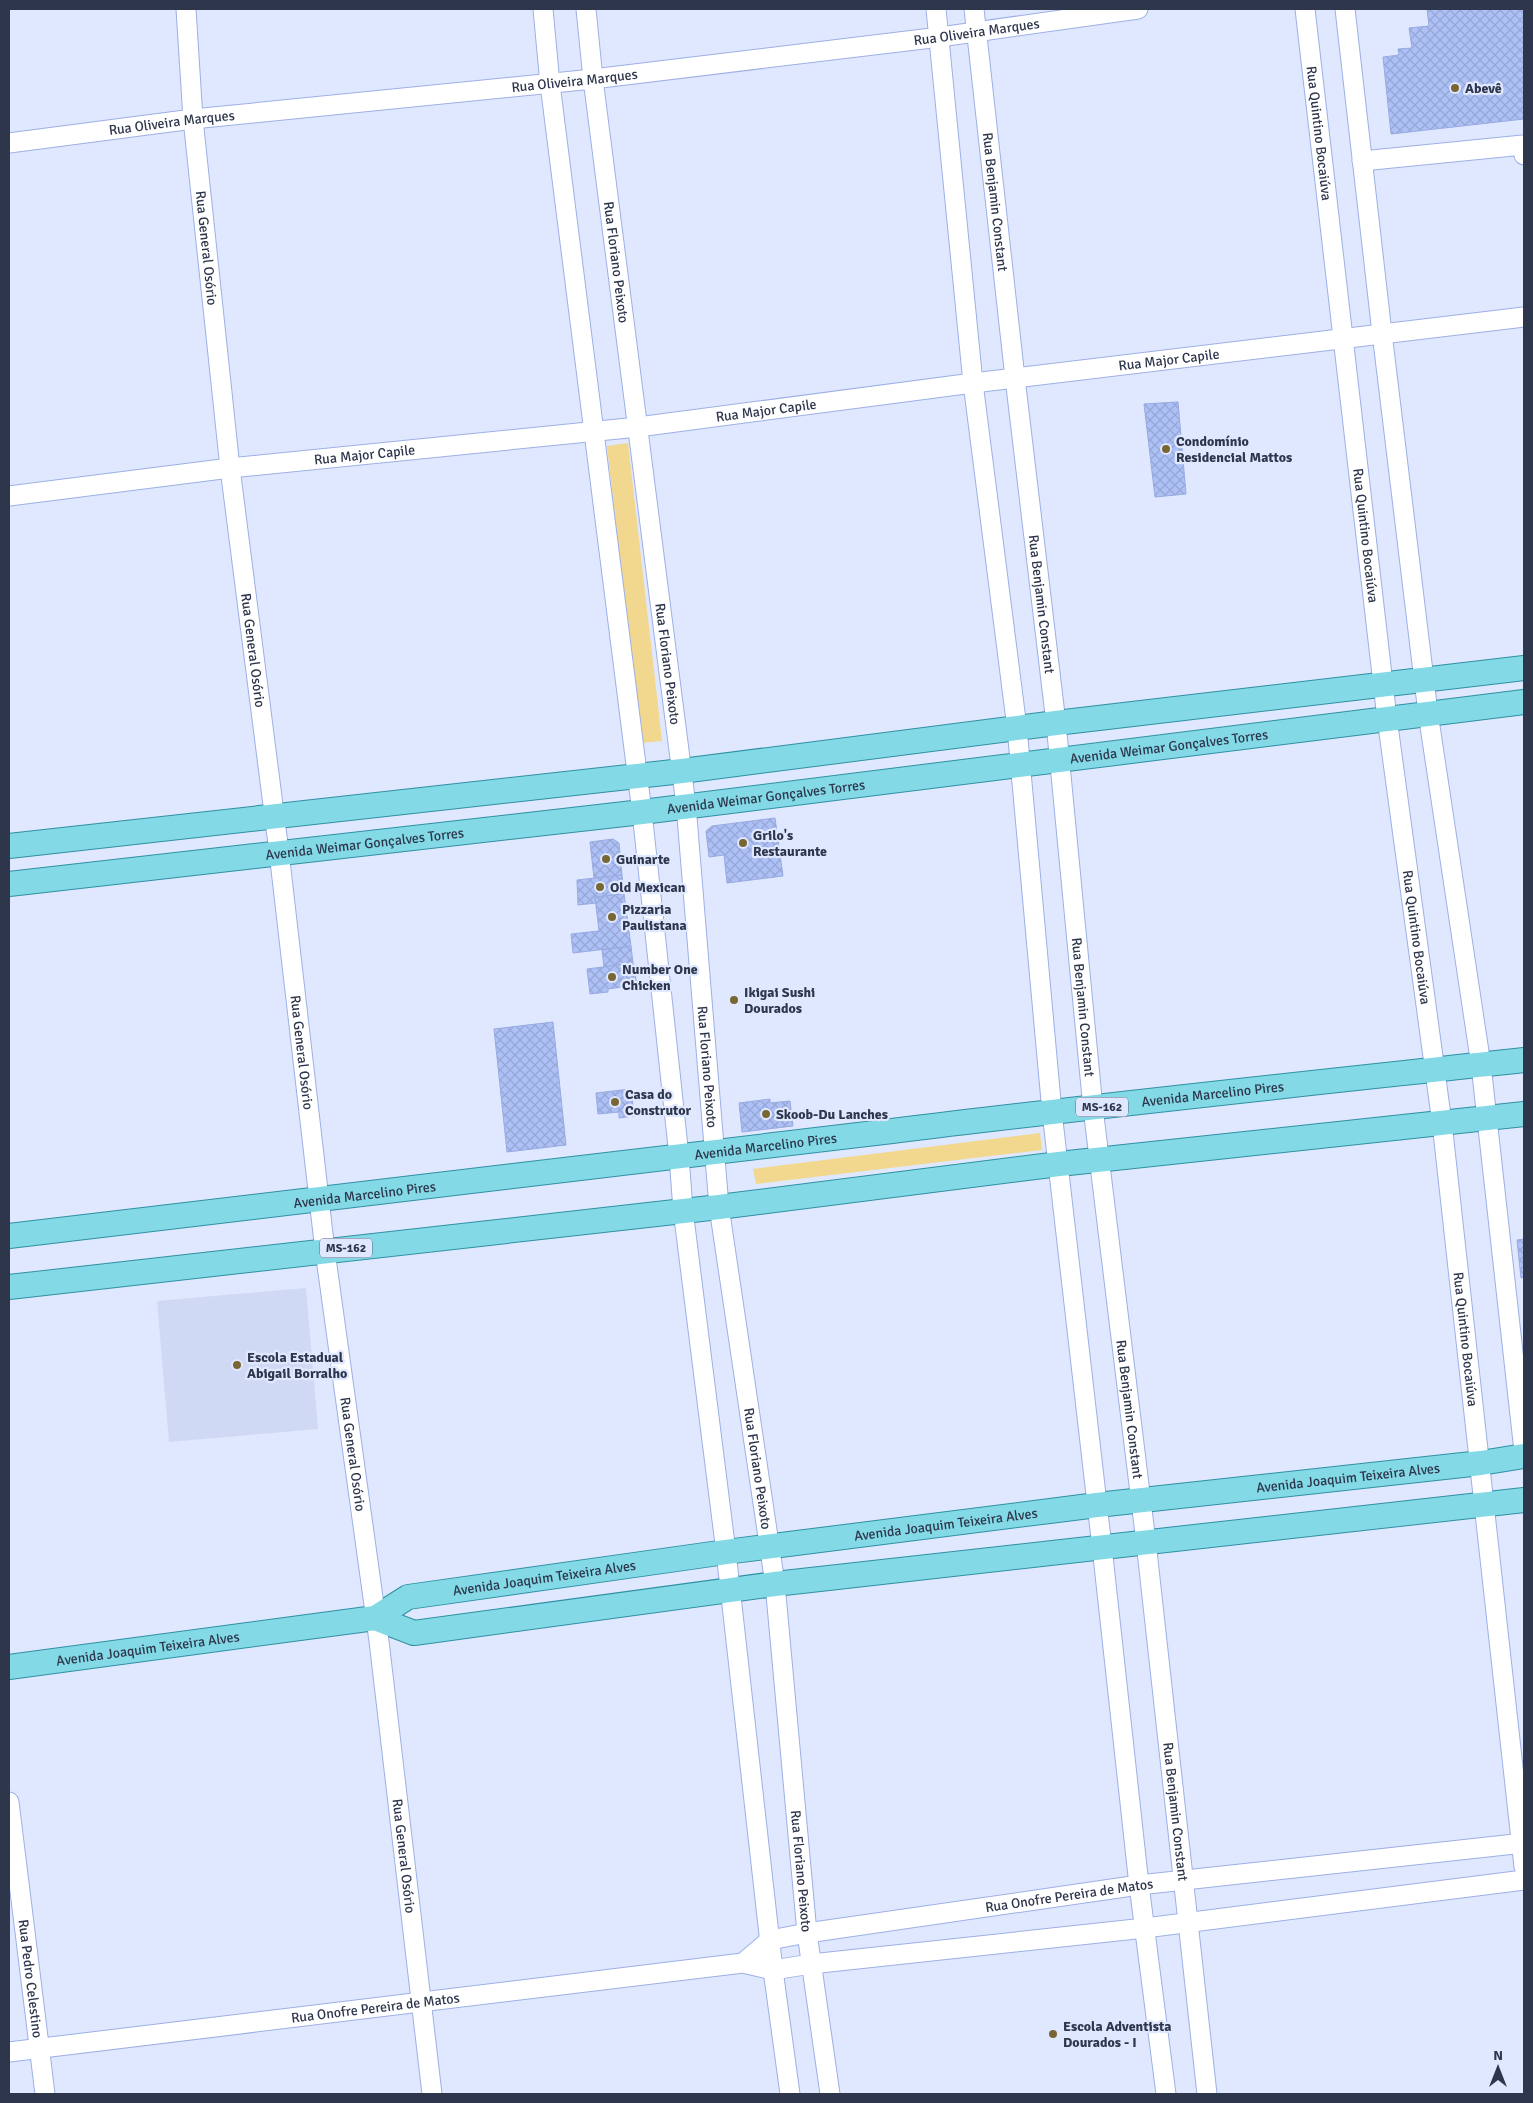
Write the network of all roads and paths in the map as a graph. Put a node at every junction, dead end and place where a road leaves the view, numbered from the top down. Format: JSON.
{"nodes":[{"id":1,"x":186,"y":9,"type":"edge"},
{"id":2,"x":543,"y":9,"type":"edge"},
{"id":3,"x":586,"y":9,"type":"edge"},
{"id":4,"x":936,"y":9,"type":"edge"},
{"id":5,"x":974,"y":9,"type":"edge"},
{"id":6,"x":1138,"y":9,"type":"edge"},
{"id":7,"x":1305,"y":9,"type":"edge"},
{"id":8,"x":1345,"y":9,"type":"edge"},
{"id":9,"x":977,"y":30,"type":"junction"},
{"id":10,"x":940,"y":37,"type":"junction"},
{"id":11,"x":593,"y":79,"type":"junction"},
{"id":12,"x":550,"y":84,"type":"junction"},
{"id":13,"x":193,"y":120,"type":"junction"},
{"id":14,"x":9,"y":143,"type":"edge"},
{"id":15,"x":1524,"y":154,"type":"edge"},
{"id":16,"x":1362,"y":161,"type":"junction"},
{"id":17,"x":1524,"y":317,"type":"edge"},
{"id":18,"x":1382,"y":333,"type":"junction"},
{"id":19,"x":1343,"y":339,"type":"junction"},
{"id":20,"x":1015,"y":378,"type":"junction"},
{"id":21,"x":973,"y":383,"type":"junction"},
{"id":22,"x":638,"y":427,"type":"junction"},
{"id":23,"x":594,"y":431,"type":"junction"},
{"id":24,"x":230,"y":468,"type":"junction"},
{"id":25,"x":9,"y":496,"type":"edge"},
{"id":26,"x":1524,"y":668,"type":"edge"},
{"id":27,"x":1424,"y":680,"type":"junction"},
{"id":28,"x":1383,"y":685,"type":"junction"},
{"id":29,"x":1524,"y":702,"type":"edge"},
{"id":30,"x":1428,"y":713,"type":"junction"},
{"id":31,"x":1386,"y":718,"type":"junction"},
{"id":32,"x":1056,"y":723,"type":"junction"},
{"id":33,"x":1017,"y":728,"type":"junction"},
{"id":34,"x":1058,"y":759,"type":"junction"},
{"id":35,"x":1020,"y":764,"type":"junction"},
{"id":36,"x":682,"y":771,"type":"junction"},
{"id":37,"x":637,"y":776,"type":"junction"},
{"id":38,"x":686,"y":805,"type":"junction"},
{"id":39,"x":642,"y":812,"type":"junction"},
{"id":40,"x":274,"y":815,"type":"junction"},
{"id":41,"x":9,"y":846,"type":"edge"},
{"id":42,"x":279,"y":852,"type":"junction"},
{"id":43,"x":9,"y":884,"type":"edge"},
{"id":44,"x":1524,"y":1060,"type":"edge"},
{"id":45,"x":1481,"y":1065,"type":"junction"},
{"id":46,"x":1436,"y":1070,"type":"junction"},
{"id":47,"x":1093,"y":1108,"type":"junction"},
{"id":48,"x":1052,"y":1112,"type":"junction"},
{"id":49,"x":1524,"y":1114,"type":"edge"},
{"id":50,"x":1486,"y":1119,"type":"junction"},
{"id":51,"x":1442,"y":1123,"type":"junction"},
{"id":52,"x":714,"y":1152,"type":"junction"},
{"id":53,"x":679,"y":1156,"type":"junction"},
{"id":54,"x":1100,"y":1160,"type":"junction"},
{"id":55,"x":1059,"y":1164,"type":"junction"},
{"id":56,"x":320,"y":1202,"type":"junction"},
{"id":57,"x":719,"y":1207,"type":"junction"},
{"id":58,"x":683,"y":1210,"type":"junction"},
{"id":59,"x":9,"y":1236,"type":"edge"},
{"id":60,"x":325,"y":1251,"type":"junction"},
{"id":61,"x":9,"y":1287,"type":"edge"},
{"id":62,"x":1524,"y":1451,"type":"edge"},
{"id":63,"x":1524,"y":1456,"type":"edge"},
{"id":64,"x":1481,"y":1463,"type":"junction"},
{"id":65,"x":1524,"y":1500,"type":"edge"},
{"id":66,"x":1140,"y":1502,"type":"junction"},
{"id":67,"x":1484,"y":1504,"type":"junction"},
{"id":68,"x":1097,"y":1506,"type":"junction"},
{"id":69,"x":1146,"y":1542,"type":"junction"},
{"id":70,"x":769,"y":1547,"type":"junction"},
{"id":71,"x":1102,"y":1547,"type":"junction"},
{"id":72,"x":726,"y":1552,"type":"junction"},
{"id":73,"x":776,"y":1584,"type":"junction"},
{"id":74,"x":730,"y":1590,"type":"junction"},
{"id":75,"x":375,"y":1618,"type":"junction"},
{"id":76,"x":9,"y":1667,"type":"edge"},
{"id":77,"x":9,"y":1802,"type":"edge"},
{"id":78,"x":1523,"y":1843,"type":"edge"},
{"id":79,"x":1524,"y":1867,"type":"edge"},
{"id":80,"x":1184,"y":1880,"type":"junction"},
{"id":81,"x":1524,"y":1880,"type":"edge"},
{"id":82,"x":1139,"y":1885,"type":"junction"},
{"id":83,"x":1187,"y":1923,"type":"junction"},
{"id":84,"x":1144,"y":1928,"type":"junction"},
{"id":85,"x":806,"y":1933,"type":"junction"},
{"id":86,"x":770,"y":1940,"type":"junction"},
{"id":87,"x":742,"y":1962,"type":"junction"},
{"id":88,"x":811,"y":1964,"type":"junction"},
{"id":89,"x":773,"y":1970,"type":"junction"},
{"id":90,"x":421,"y":2001,"type":"junction"},
{"id":91,"x":39,"y":2049,"type":"junction"},
{"id":92,"x":9,"y":2052,"type":"edge"},
{"id":93,"x":45,"y":2094,"type":"edge"},
{"id":94,"x":432,"y":2094,"type":"edge"},
{"id":95,"x":790,"y":2094,"type":"edge"},
{"id":96,"x":830,"y":2094,"type":"edge"},
{"id":97,"x":1166,"y":2094,"type":"edge"},
{"id":98,"x":1207,"y":2094,"type":"edge"}],
"edges":[{"from":1,"to":13,"type":"street","name":"Rua General Osório"},
{"from":2,"to":12,"type":"street"},
{"from":3,"to":11,"type":"street","name":"Rua Floriano Peixoto"},
{"from":4,"to":10,"type":"street"},
{"from":5,"to":9,"type":"street","name":"Rua Benjamin Constant"},
{"from":6,"to":9,"type":"street","name":"Rua Oliveira Marques"},
{"from":7,"to":19,"type":"street","name":"Rua Quintino Bocaiúva"},
{"from":8,"to":16,"type":"street"},
{"from":9,"to":10,"type":"street","name":"Rua Oliveira Marques"},
{"from":9,"to":20,"type":"street","name":"Rua Benjamin Constant"},
{"from":10,"to":11,"type":"street","name":"Rua Oliveira Marques"},
{"from":10,"to":21,"type":"street"},
{"from":11,"to":12,"type":"street","name":"Rua Oliveira Marques"},
{"from":11,"to":22,"type":"street","name":"Rua Floriano Peixoto"},
{"from":12,"to":13,"type":"street","name":"Rua Oliveira Marques"},
{"from":12,"to":23,"type":"street"},
{"from":13,"to":14,"type":"street","name":"Rua Oliveira Marques"},
{"from":13,"to":24,"type":"street","name":"Rua General Osório"},
{"from":15,"to":16,"type":"street"},
{"from":16,"to":18,"type":"street"},
{"from":17,"to":18,"type":"street","name":"Rua Major Capile"},
{"from":18,"to":19,"type":"street","name":"Rua Major Capile"},
{"from":18,"to":27,"type":"street"},
{"from":19,"to":20,"type":"street","name":"Rua Major Capile"},
{"from":19,"to":28,"type":"street","name":"Rua Quintino Bocaiúva"},
{"from":20,"to":21,"type":"street","name":"Rua Major Capile"},
{"from":20,"to":32,"type":"street","name":"Rua Benjamin Constant"},
{"from":21,"to":22,"type":"street","name":"Rua Major Capile"},
{"from":21,"to":33,"type":"street"},
{"from":22,"to":23,"type":"street","name":"Rua Major Capile"},
{"from":22,"to":36,"type":"street","name":"Rua Floriano Peixoto"},
{"from":23,"to":24,"type":"street","name":"Rua Major Capile"},
{"from":23,"to":37,"type":"street"},
{"from":24,"to":25,"type":"street","name":"Rua Major Capile"},
{"from":24,"to":40,"type":"street","name":"Rua General Osório"},
{"from":26,"to":27,"type":"main road"},
{"from":27,"to":28,"type":"main road"},
{"from":27,"to":30,"type":"street"},
{"from":28,"to":31,"type":"street","name":"Rua Quintino Bocaiúva"},
{"from":28,"to":32,"type":"main road"},
{"from":29,"to":30,"type":"main road","name":"Avenida Weimar Gonçalves Torres"},
{"from":30,"to":31,"type":"main road","name":"Avenida Weimar Gonçalves Torres"},
{"from":30,"to":45,"type":"street"},
{"from":31,"to":34,"type":"main road","name":"Avenida Weimar Gonçalves Torres"},
{"from":31,"to":46,"type":"street","name":"Rua Quintino Bocaiúva"},
{"from":32,"to":33,"type":"main road"},
{"from":32,"to":34,"type":"street","name":"Rua Benjamin Constant"},
{"from":33,"to":35,"type":"street"},
{"from":33,"to":36,"type":"main road"},
{"from":34,"to":35,"type":"main road","name":"Avenida Weimar Gonçalves Torres"},
{"from":34,"to":47,"type":"street","name":"Rua Benjamin Constant"},
{"from":35,"to":38,"type":"main road","name":"Avenida Weimar Gonçalves Torres"},
{"from":35,"to":48,"type":"street"},
{"from":36,"to":37,"type":"main road"},
{"from":36,"to":38,"type":"street","name":"Rua Floriano Peixoto"},
{"from":37,"to":39,"type":"street"},
{"from":37,"to":40,"type":"main road"},
{"from":38,"to":39,"type":"main road","name":"Avenida Weimar Gonçalves Torres"},
{"from":38,"to":52,"type":"street","name":"Rua Floriano Peixoto"},
{"from":39,"to":42,"type":"main road","name":"Avenida Weimar Gonçalves Torres"},
{"from":39,"to":53,"type":"street"},
{"from":40,"to":41,"type":"main road"},
{"from":40,"to":42,"type":"street","name":"Rua General Osório"},
{"from":42,"to":43,"type":"main road","name":"Avenida Weimar Gonçalves Torres"},
{"from":42,"to":56,"type":"street","name":"Rua General Osório"},
{"from":44,"to":45,"type":"main road","name":"Avenida Marcelino Pires","number":"MS-162"},
{"from":45,"to":46,"type":"main road","name":"Avenida Marcelino Pires","number":"MS-162"},
{"from":45,"to":50,"type":"street"},
{"from":46,"to":47,"type":"main road","name":"Avenida Marcelino Pires","number":"MS-162"},
{"from":46,"to":51,"type":"street","name":"Rua Quintino Bocaiúva"},
{"from":47,"to":48,"type":"main road","name":"Avenida Marcelino Pires","number":"MS-162"},
{"from":47,"to":54,"type":"street","name":"Rua Benjamin Constant"},
{"from":48,"to":52,"type":"main road","name":"Avenida Marcelino Pires","number":"MS-162"},
{"from":48,"to":55,"type":"street"},
{"from":49,"to":50,"type":"main road","number":"MS-162"},
{"from":50,"to":51,"type":"main road","number":"MS-162"},
{"from":50,"to":62,"type":"street"},
{"from":51,"to":54,"type":"main road","number":"MS-162"},
{"from":51,"to":64,"type":"street","name":"Rua Quintino Bocaiúva"},
{"from":52,"to":53,"type":"main road","name":"Avenida Marcelino Pires","number":"MS-162"},
{"from":52,"to":57,"type":"street","name":"Rua Floriano Peixoto"},
{"from":53,"to":56,"type":"main road","name":"Avenida Marcelino Pires","number":"MS-162"},
{"from":53,"to":58,"type":"street"},
{"from":54,"to":55,"type":"main road","number":"MS-162"},
{"from":54,"to":66,"type":"street","name":"Rua Benjamin Constant"},
{"from":55,"to":57,"type":"main road","number":"MS-162"},
{"from":55,"to":68,"type":"street"},
{"from":56,"to":59,"type":"main road","name":"Avenida Marcelino Pires","number":"MS-162"},
{"from":56,"to":60,"type":"street","name":"Rua General Osório"},
{"from":57,"to":58,"type":"main road","number":"MS-162"},
{"from":57,"to":70,"type":"street","name":"Rua Floriano Peixoto"},
{"from":58,"to":60,"type":"main road","number":"MS-162"},
{"from":58,"to":72,"type":"street"},
{"from":60,"to":61,"type":"main road","number":"MS-162"},
{"from":60,"to":75,"type":"street","name":"Rua General Osório"},
{"from":63,"to":64,"type":"main road","name":"Avenida Joaquim Teixeira Alves"},
{"from":64,"to":66,"type":"main road","name":"Avenida Joaquim Teixeira Alves"},
{"from":64,"to":67,"type":"street","name":"Rua Quintino Bocaiúva"},
{"from":65,"to":67,"type":"main road","name":"Avenida Joaquim Teixeira Alves"},
{"from":66,"to":68,"type":"main road","name":"Avenida Joaquim Teixeira Alves"},
{"from":66,"to":69,"type":"street","name":"Rua Benjamin Constant"},
{"from":67,"to":69,"type":"main road","name":"Avenida Joaquim Teixeira Alves"},
{"from":67,"to":78,"type":"street","name":"Rua Quintino Bocaiúva"},
{"from":68,"to":70,"type":"main road","name":"Avenida Joaquim Teixeira Alves"},
{"from":68,"to":71,"type":"street"},
{"from":69,"to":71,"type":"main road","name":"Avenida Joaquim Teixeira Alves"},
{"from":69,"to":80,"type":"street","name":"Rua Benjamin Constant"},
{"from":70,"to":72,"type":"main road","name":"Avenida Joaquim Teixeira Alves"},
{"from":70,"to":73,"type":"street","name":"Rua Floriano Peixoto"},
{"from":71,"to":73,"type":"main road","name":"Avenida Joaquim Teixeira Alves"},
{"from":71,"to":82,"type":"street"},
{"from":72,"to":74,"type":"street"},
{"from":72,"to":75,"type":"main road","name":"Avenida Joaquim Teixeira Alves"},
{"from":73,"to":74,"type":"main road","name":"Avenida Joaquim Teixeira Alves"},
{"from":73,"to":85,"type":"street","name":"Rua Floriano Peixoto"},
{"from":74,"to":75,"type":"main road","name":"Avenida Joaquim Teixeira Alves"},
{"from":74,"to":86,"type":"street"},
{"from":75,"to":76,"type":"main road","name":"Avenida Joaquim Teixeira Alves"},
{"from":75,"to":90,"type":"street","name":"Rua General Osório"},
{"from":77,"to":91,"type":"street","name":"Rua Pedro Celestino"},
{"from":78,"to":79,"type":"street","name":"Rua Quintino Bocaiúva"},
{"from":78,"to":80,"type":"street","name":"Rua Onofre Pereira de Matos"},
{"from":80,"to":82,"type":"street","name":"Rua Onofre Pereira de Matos"},
{"from":80,"to":83,"type":"street","name":"Rua Benjamin Constant"},
{"from":81,"to":83,"type":"street","name":"Rua Onofre Pereira de Matos"},
{"from":82,"to":84,"type":"street"},
{"from":82,"to":85,"type":"street","name":"Rua Onofre Pereira de Matos"},
{"from":83,"to":84,"type":"street","name":"Rua Onofre Pereira de Matos"},
{"from":83,"to":98,"type":"street","name":"Rua Benjamin Constant"},
{"from":84,"to":88,"type":"street","name":"Rua Onofre Pereira de Matos"},
{"from":84,"to":97,"type":"street"},
{"from":85,"to":86,"type":"street","name":"Rua Onofre Pereira de Matos"},
{"from":85,"to":88,"type":"street","name":"Rua Floriano Peixoto"},
{"from":86,"to":87,"type":"street","name":"Rua Onofre Pereira de Matos"},
{"from":86,"to":89,"type":"street"},
{"from":87,"to":89,"type":"street","name":"Rua Onofre Pereira de Matos"},
{"from":87,"to":90,"type":"street","name":"Rua Onofre Pereira de Matos"},
{"from":88,"to":89,"type":"street","name":"Rua Onofre Pereira de Matos"},
{"from":88,"to":96,"type":"street","name":"Rua Floriano Peixoto"},
{"from":89,"to":95,"type":"street"},
{"from":90,"to":91,"type":"street","name":"Rua Onofre Pereira de Matos"},
{"from":90,"to":94,"type":"street","name":"Rua General Osório"},
{"from":91,"to":92,"type":"street","name":"Rua Onofre Pereira de Matos"},
{"from":91,"to":93,"type":"street","name":"Rua Pedro Celestino"}]}
